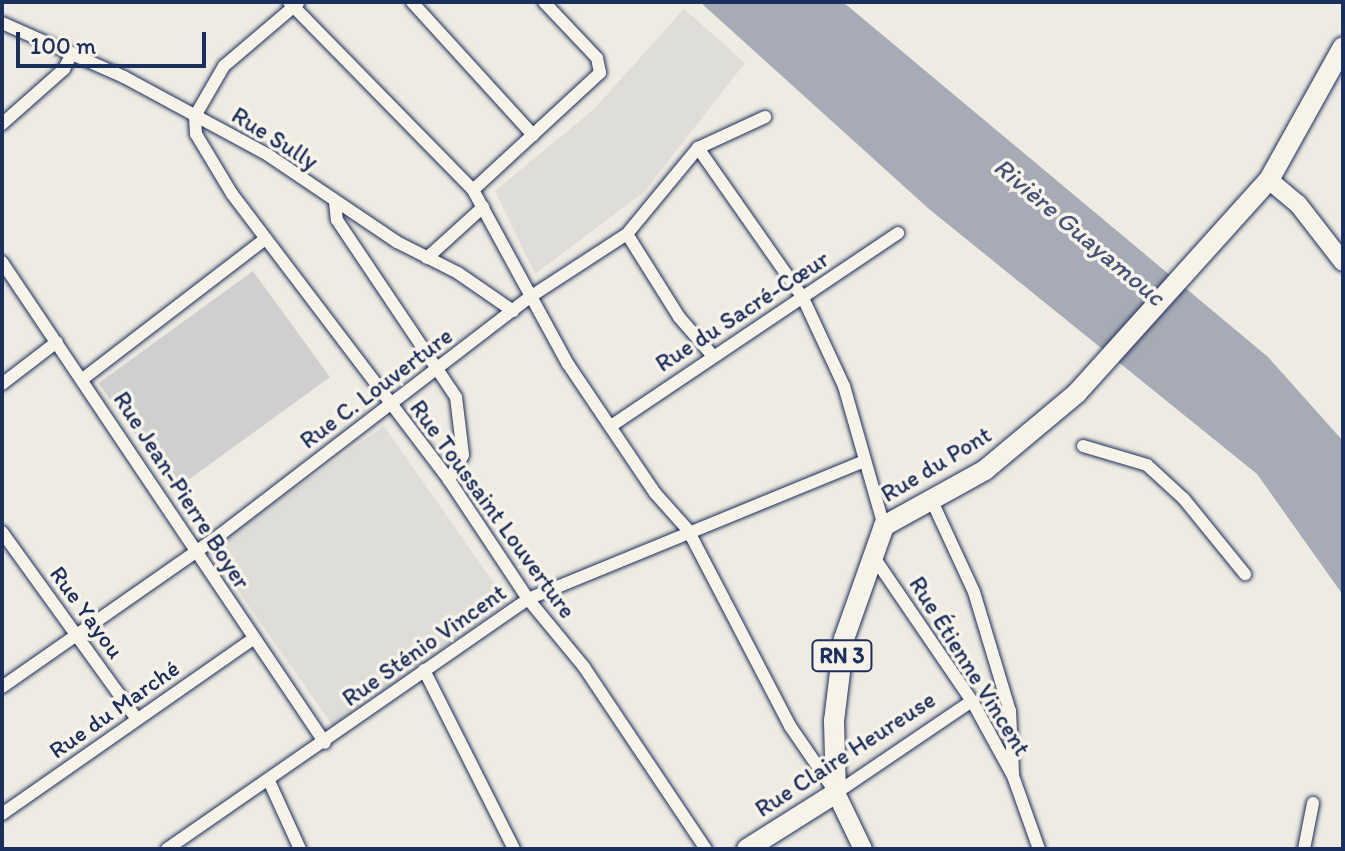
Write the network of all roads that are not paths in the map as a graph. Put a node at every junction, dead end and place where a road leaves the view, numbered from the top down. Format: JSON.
{"nodes":[{"id":1,"x":412,"y":2,"type":"edge"},
{"id":2,"x":544,"y":2,"type":"edge"},
{"id":3,"x":294,"y":4,"type":"edge"},
{"id":4,"x":2,"y":23,"type":"edge"},
{"id":5,"x":1343,"y":47,"type":"edge"},
{"id":6,"x":72,"y":53,"type":"junction"},
{"id":7,"x":195,"y":116,"type":"junction"},
{"id":8,"x":765,"y":117,"type":"dead end"},
{"id":9,"x":2,"y":124,"type":"edge"},
{"id":10,"x":533,"y":135,"type":"junction"},
{"id":11,"x":698,"y":148,"type":"junction"},
{"id":12,"x":1269,"y":180,"type":"junction"},
{"id":13,"x":473,"y":190,"type":"junction"},
{"id":14,"x":335,"y":202,"type":"junction"},
{"id":15,"x":483,"y":207,"type":"junction"},
{"id":16,"x":898,"y":233,"type":"dead end"},
{"id":17,"x":627,"y":234,"type":"junction"},
{"id":18,"x":265,"y":239,"type":"junction"},
{"id":19,"x":427,"y":258,"type":"junction"},
{"id":20,"x":2,"y":262,"type":"edge"},
{"id":21,"x":1343,"y":262,"type":"edge"},
{"id":22,"x":530,"y":297,"type":"junction"},
{"id":23,"x":803,"y":298,"type":"junction"},
{"id":24,"x":513,"y":311,"type":"junction"},
{"id":25,"x":57,"y":342,"type":"junction"},
{"id":26,"x":712,"y":355,"type":"junction"},
{"id":27,"x":439,"y":368,"type":"junction"},
{"id":28,"x":84,"y":378,"type":"junction"},
{"id":29,"x":2,"y":384,"type":"edge"},
{"id":30,"x":390,"y":405,"type":"junction"},
{"id":31,"x":611,"y":426,"type":"junction"},
{"id":32,"x":1083,"y":446,"type":"dead end"},
{"id":33,"x":862,"y":462,"type":"junction"},
{"id":34,"x":449,"y":480,"type":"junction"},
{"id":35,"x":931,"y":499,"type":"junction"},
{"id":36,"x":884,"y":526,"type":"junction"},
{"id":37,"x":688,"y":530,"type":"junction"},
{"id":38,"x":4,"y":538,"type":"edge"},
{"id":39,"x":196,"y":552,"type":"junction"},
{"id":40,"x":873,"y":556,"type":"junction"},
{"id":41,"x":1245,"y":574,"type":"dead end"},
{"id":42,"x":528,"y":599,"type":"junction"},
{"id":43,"x":76,"y":632,"type":"junction"},
{"id":44,"x":251,"y":640,"type":"junction"},
{"id":45,"x":424,"y":670,"type":"junction"},
{"id":46,"x":2,"y":687,"type":"edge"},
{"id":47,"x":972,"y":701,"type":"junction"},
{"id":48,"x":136,"y":718,"type":"junction"},
{"id":49,"x":325,"y":743,"type":"junction"},
{"id":50,"x":1013,"y":776,"type":"junction"},
{"id":51,"x":269,"y":781,"type":"junction"},
{"id":52,"x":836,"y":793,"type":"junction"},
{"id":53,"x":1313,"y":803,"type":"dead end"},
{"id":54,"x":2,"y":814,"type":"edge"},
{"id":55,"x":167,"y":849,"type":"edge"},
{"id":56,"x":300,"y":849,"type":"edge"},
{"id":57,"x":514,"y":849,"type":"edge"},
{"id":58,"x":706,"y":849,"type":"edge"},
{"id":59,"x":747,"y":849,"type":"edge"},
{"id":60,"x":863,"y":849,"type":"edge"},
{"id":61,"x":1039,"y":849,"type":"edge"},
{"id":62,"x":1304,"y":849,"type":"edge"}],
"edges":[{"from":1,"to":10,"type":"street"},
{"from":2,"to":10,"type":"street"},
{"from":3,"to":7,"type":"street"},
{"from":3,"to":13,"type":"street"},
{"from":4,"to":6,"type":"street","name":"Rue Sully"},
{"from":5,"to":12,"type":"main road","name":"Rue du Pont"},
{"from":6,"to":7,"type":"street","name":"Rue Sully"},
{"from":6,"to":9,"type":"street"},
{"from":7,"to":14,"type":"street","name":"Rue Sully"},
{"from":7,"to":18,"type":"street","name":"Rue Toussaint Louverture"},
{"from":8,"to":11,"type":"street","name":"Rue C. Louverture"},
{"from":10,"to":13,"type":"street"},
{"from":11,"to":17,"type":"street","name":"Rue C. Louverture"},
{"from":11,"to":23,"type":"street"},
{"from":12,"to":21,"type":"main road"},
{"from":12,"to":35,"type":"main road","name":"Rue du Pont"},
{"from":13,"to":15,"type":"street"},
{"from":14,"to":19,"type":"street","name":"Rue Sully"},
{"from":14,"to":27,"type":"street"},
{"from":15,"to":19,"type":"street"},
{"from":15,"to":22,"type":"street"},
{"from":16,"to":23,"type":"street","name":"Rue du Sacré-Cœur"},
{"from":17,"to":22,"type":"street","name":"Rue C. Louverture"},
{"from":17,"to":26,"type":"street"},
{"from":18,"to":28,"type":"street"},
{"from":18,"to":30,"type":"street","name":"Rue Toussaint Louverture"},
{"from":19,"to":24,"type":"street","name":"Rue Sully"},
{"from":20,"to":25,"type":"street","name":"Rue Jean-Pierre Boyer"},
{"from":22,"to":24,"type":"street","name":"Rue C. Louverture"},
{"from":22,"to":31,"type":"street"},
{"from":23,"to":26,"type":"street","name":"Rue du Sacré-Cœur"},
{"from":23,"to":33,"type":"street"},
{"from":24,"to":27,"type":"street","name":"Rue C. Louverture"},
{"from":25,"to":28,"type":"street","name":"Rue Jean-Pierre Boyer"},
{"from":25,"to":29,"type":"street"},
{"from":26,"to":31,"type":"street","name":"Rue du Sacré-Cœur"},
{"from":27,"to":30,"type":"street","name":"Rue C. Louverture"},
{"from":27,"to":34,"type":"street"},
{"from":28,"to":39,"type":"street","name":"Rue Jean-Pierre Boyer"},
{"from":30,"to":34,"type":"street","name":"Rue Toussaint Louverture"},
{"from":30,"to":39,"type":"street","name":"Rue C. Louverture"},
{"from":31,"to":37,"type":"street"},
{"from":32,"to":41,"type":"street"},
{"from":33,"to":36,"type":"street"},
{"from":33,"to":37,"type":"street","name":"Rue Sténio Vincent"},
{"from":34,"to":42,"type":"street","name":"Rue Toussaint Louverture"},
{"from":35,"to":36,"type":"main road","name":"Rue du Pont"},
{"from":35,"to":50,"type":"street"},
{"from":36,"to":40,"type":"main road","name":"Rue du Pont","number":"RN 3"},
{"from":37,"to":42,"type":"street","name":"Rue Sténio Vincent"},
{"from":37,"to":52,"type":"street"},
{"from":38,"to":43,"type":"street","name":"Rue Yayou"},
{"from":39,"to":43,"type":"street","name":"Rue C. Louverture"},
{"from":39,"to":44,"type":"street","name":"Rue Jean-Pierre Boyer"},
{"from":40,"to":47,"type":"street","name":"Rue Étienne Vincent"},
{"from":40,"to":52,"type":"main road","name":"Rue du Pont","number":"RN 3"},
{"from":42,"to":45,"type":"street","name":"Rue Sténio Vincent"},
{"from":42,"to":58,"type":"street","name":"Rue Toussaint Louverture"},
{"from":43,"to":46,"type":"street","name":"Rue C. Louverture"},
{"from":43,"to":48,"type":"street","name":"Rue Yayou"},
{"from":44,"to":48,"type":"street","name":"Rue du Marché"},
{"from":44,"to":49,"type":"street","name":"Rue Jean-Pierre Boyer"},
{"from":45,"to":49,"type":"street","name":"Rue Sténio Vincent"},
{"from":45,"to":57,"type":"street"},
{"from":47,"to":50,"type":"street","name":"Rue Étienne Vincent"},
{"from":47,"to":52,"type":"street","name":"Rue Claire Heureuse"},
{"from":48,"to":54,"type":"street","name":"Rue du Marché"},
{"from":49,"to":51,"type":"street","name":"Rue Sténio Vincent"},
{"from":50,"to":61,"type":"street","name":"Rue Étienne Vincent"},
{"from":51,"to":55,"type":"street","name":"Rue Sténio Vincent"},
{"from":51,"to":56,"type":"street"},
{"from":52,"to":59,"type":"main road","name":"Rue Claire Heureuse"},
{"from":52,"to":60,"type":"main road"},
{"from":53,"to":62,"type":"street"}]}
